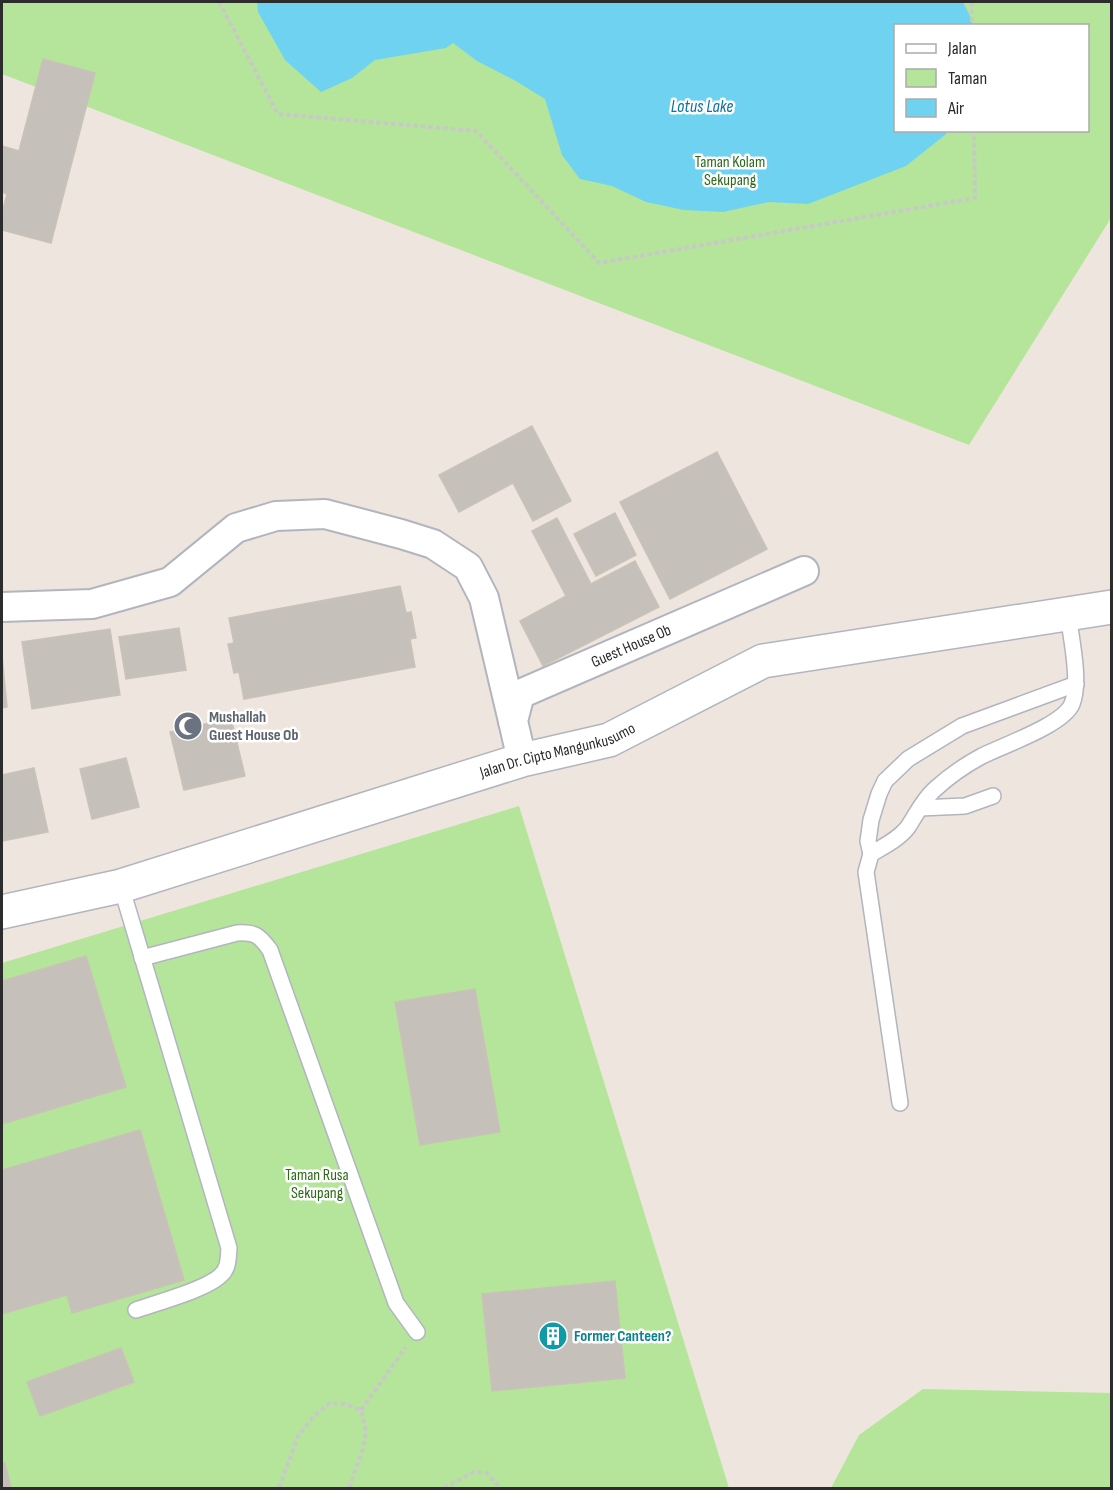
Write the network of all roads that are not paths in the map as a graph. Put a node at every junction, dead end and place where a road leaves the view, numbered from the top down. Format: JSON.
{"nodes":[{"id":1,"x":804,"y":571,"type":"dead end"},
{"id":2,"x":2,"y":607,"type":"edge"},
{"id":3,"x":1112,"y":607,"type":"edge"},
{"id":4,"x":1068,"y":614,"type":"junction"},
{"id":5,"x":1076,"y":684,"type":"junction"},
{"id":6,"x":513,"y":720,"type":"junction"},
{"id":7,"x":522,"y":760,"type":"junction"},
{"id":8,"x":993,"y":796,"type":"dead end"},
{"id":9,"x":920,"y":808,"type":"junction"},
{"id":10,"x":871,"y":854,"type":"junction"},
{"id":11,"x":120,"y":886,"type":"junction"},
{"id":12,"x":2,"y":912,"type":"edge"},
{"id":13,"x":142,"y":958,"type":"junction"},
{"id":14,"x":900,"y":1103,"type":"dead end"},
{"id":15,"x":136,"y":1310,"type":"dead end"},
{"id":16,"x":417,"y":1332,"type":"road end"}],
"edges":[{"from":1,"to":6,"type":"street","name":"Guest House Ob"},
{"from":2,"to":6,"type":"street"},
{"from":3,"to":4,"type":"street","name":"Jalan Dr. Cipto Mangunkusumo"},
{"from":4,"to":5,"type":"lane"},
{"from":4,"to":7,"type":"street","name":"Jalan Dr. Cipto Mangunkusumo"},
{"from":5,"to":9,"type":"lane"},
{"from":5,"to":10,"type":"lane"},
{"from":6,"to":7,"type":"street"},
{"from":7,"to":11,"type":"street","name":"Jalan Dr. Cipto Mangunkusumo"},
{"from":8,"to":9,"type":"lane"},
{"from":9,"to":10,"type":"lane"},
{"from":10,"to":14,"type":"lane"},
{"from":11,"to":12,"type":"street","name":"Jalan Dr. Cipto Mangunkusumo"},
{"from":11,"to":13,"type":"lane"},
{"from":13,"to":15,"type":"lane"},
{"from":13,"to":16,"type":"lane"}]}
